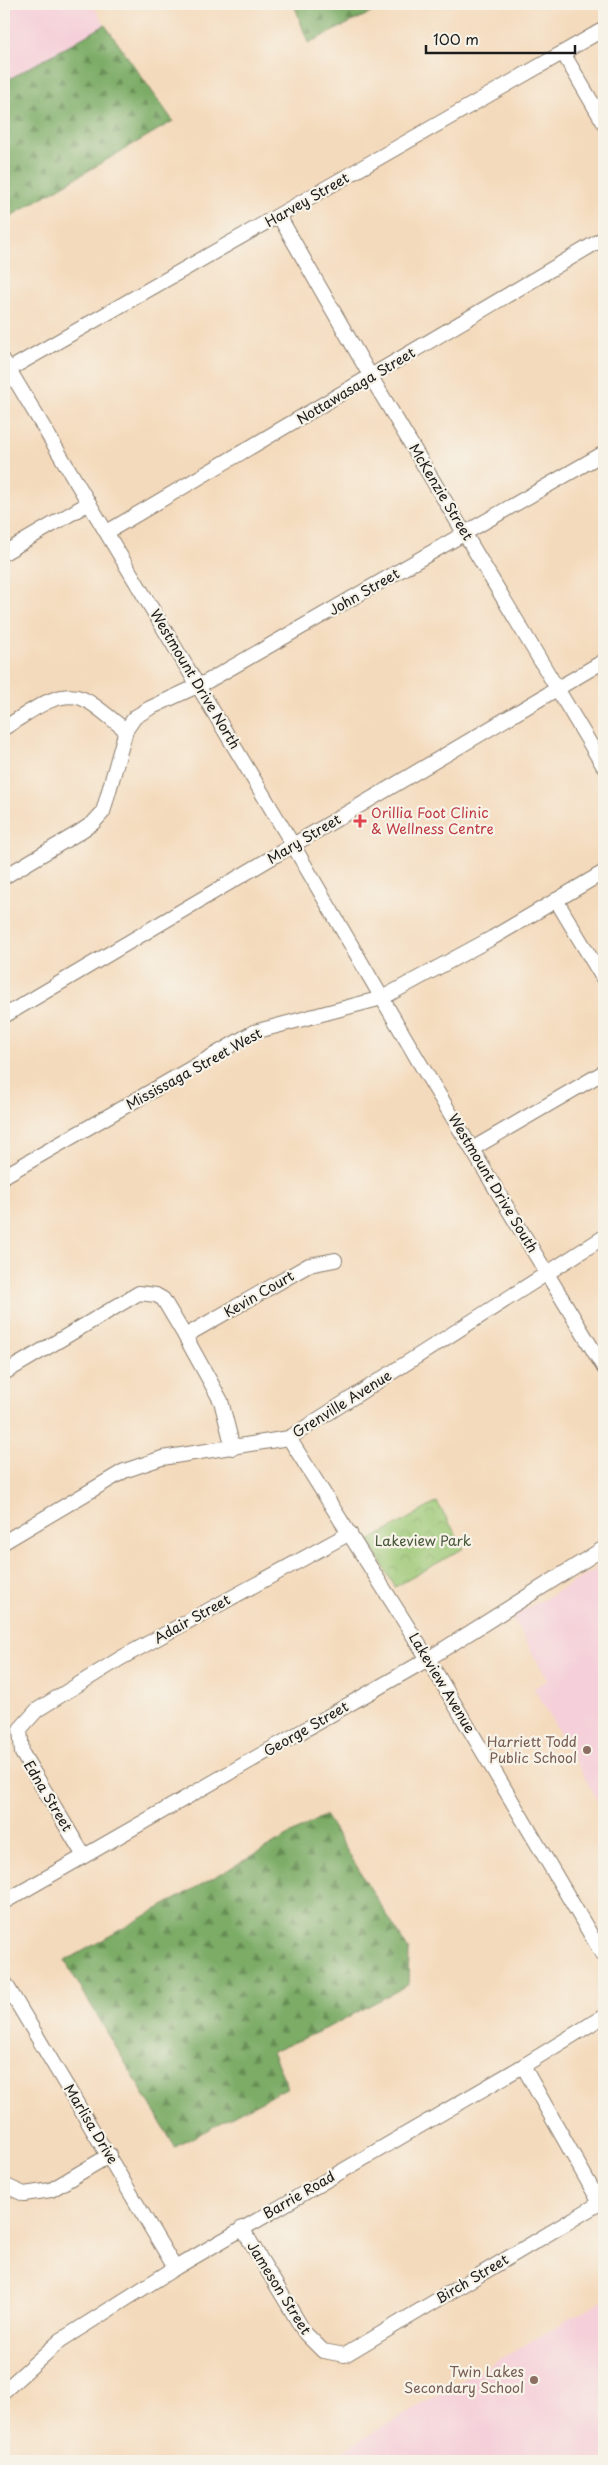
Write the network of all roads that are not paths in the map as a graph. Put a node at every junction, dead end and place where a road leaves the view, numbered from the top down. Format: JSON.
{"nodes":[{"id":1,"x":604,"y":29,"type":"edge"},
{"id":2,"x":563,"y":53,"type":"junction"},
{"id":3,"x":604,"y":123,"type":"edge"},
{"id":4,"x":279,"y":216,"type":"junction"},
{"id":5,"x":604,"y":238,"type":"edge"},
{"id":6,"x":6,"y":366,"type":"edge"},
{"id":7,"x":371,"y":378,"type":"junction"},
{"id":8,"x":604,"y":453,"type":"edge"},
{"id":9,"x":90,"y":503,"type":"junction"},
{"id":10,"x":107,"y":532,"type":"junction"},
{"id":11,"x":466,"y":534,"type":"junction"},
{"id":12,"x":4,"y":553,"type":"edge"},
{"id":13,"x":604,"y":662,"type":"edge"},
{"id":14,"x":198,"y":685,"type":"junction"},
{"id":15,"x":558,"y":689,"type":"junction"},
{"id":16,"x":4,"y":728,"type":"edge"},
{"id":17,"x":126,"y":730,"type":"junction"},
{"id":18,"x":604,"y":767,"type":"edge"},
{"id":19,"x":293,"y":845,"type":"junction"},
{"id":20,"x":604,"y":872,"type":"edge"},
{"id":21,"x":4,"y":877,"type":"edge"},
{"id":22,"x":556,"y":900,"type":"junction"},
{"id":23,"x":604,"y":980,"type":"edge"},
{"id":24,"x":382,"y":998,"type":"junction"},
{"id":25,"x":4,"y":1016,"type":"edge"},
{"id":26,"x":604,"y":1072,"type":"edge"},
{"id":27,"x":472,"y":1149,"type":"junction"},
{"id":28,"x":4,"y":1176,"type":"edge"},
{"id":29,"x":604,"y":1237,"type":"edge"},
{"id":30,"x":335,"y":1260,"type":"dead end"},
{"id":31,"x":547,"y":1272,"type":"junction"},
{"id":32,"x":185,"y":1336,"type":"junction"},
{"id":33,"x":604,"y":1368,"type":"edge"},
{"id":34,"x":4,"y":1373,"type":"edge"},
{"id":35,"x":290,"y":1438,"type":"junction"},
{"id":36,"x":233,"y":1448,"type":"junction"},
{"id":37,"x":350,"y":1533,"type":"junction"},
{"id":38,"x":4,"y":1542,"type":"edge"},
{"id":39,"x":604,"y":1548,"type":"edge"},
{"id":40,"x":428,"y":1659,"type":"junction"},
{"id":41,"x":37,"y":1710,"type":"joint"},
{"id":42,"x":84,"y":1856,"type":"junction"},
{"id":43,"x":4,"y":1902,"type":"edge"},
{"id":44,"x":604,"y":1957,"type":"edge"},
{"id":45,"x":4,"y":1981,"type":"edge"},
{"id":46,"x":604,"y":2016,"type":"edge"},
{"id":47,"x":523,"y":2066,"type":"junction"},
{"id":48,"x":110,"y":2155,"type":"junction"},
{"id":49,"x":4,"y":2185,"type":"edge"},
{"id":50,"x":242,"y":2228,"type":"junction"},
{"id":51,"x":175,"y":2268,"type":"junction"},
{"id":52,"x":345,"y":2355,"type":"joint"},
{"id":53,"x":4,"y":2391,"type":"edge"}],
"edges":[{"from":1,"to":2,"type":"street","name":"Harvey Street"},
{"from":2,"to":3,"type":"street"},
{"from":2,"to":4,"type":"street","name":"Harvey Street"},
{"from":4,"to":6,"type":"street","name":"Harvey Street"},
{"from":4,"to":7,"type":"street","name":"McKenzie Street"},
{"from":5,"to":7,"type":"street","name":"Nottawasaga Street"},
{"from":6,"to":9,"type":"street","name":"Westmount Drive North"},
{"from":7,"to":10,"type":"street","name":"Nottawasaga Street"},
{"from":7,"to":11,"type":"street","name":"McKenzie Street"},
{"from":8,"to":11,"type":"street","name":"John Street"},
{"from":9,"to":10,"type":"street","name":"Westmount Drive North"},
{"from":9,"to":12,"type":"street"},
{"from":10,"to":14,"type":"street","name":"Westmount Drive North"},
{"from":11,"to":14,"type":"street","name":"John Street"},
{"from":11,"to":15,"type":"street","name":"McKenzie Street"},
{"from":13,"to":15,"type":"street","name":"Mary Street"},
{"from":14,"to":17,"type":"street","name":"John Street"},
{"from":14,"to":19,"type":"street","name":"Westmount Drive North"},
{"from":15,"to":18,"type":"street","name":"McKenzie Street"},
{"from":15,"to":19,"type":"street","name":"Mary Street"},
{"from":16,"to":17,"type":"street"},
{"from":17,"to":21,"type":"street"},
{"from":19,"to":24,"type":"street","name":"Westmount Drive North"},
{"from":19,"to":25,"type":"street","name":"Mary Street"},
{"from":20,"to":22,"type":"street","name":"Mississaga Street West"},
{"from":22,"to":23,"type":"street"},
{"from":22,"to":24,"type":"street","name":"Mississaga Street West"},
{"from":24,"to":27,"type":"street","name":"Westmount Drive South"},
{"from":24,"to":28,"type":"street","name":"Mississaga Street West"},
{"from":26,"to":27,"type":"street"},
{"from":27,"to":31,"type":"street","name":"Westmount Drive South"},
{"from":29,"to":31,"type":"street","name":"Grenville Avenue"},
{"from":30,"to":32,"type":"street","name":"Kevin Court"},
{"from":31,"to":33,"type":"street","name":"Westmount Drive South"},
{"from":31,"to":35,"type":"street","name":"Grenville Avenue"},
{"from":32,"to":34,"type":"street"},
{"from":32,"to":36,"type":"street"},
{"from":35,"to":36,"type":"street","name":"Grenville Avenue"},
{"from":35,"to":37,"type":"street","name":"Lakeview Avenue"},
{"from":36,"to":38,"type":"street","name":"Grenville Avenue"},
{"from":37,"to":40,"type":"street","name":"Lakeview Avenue"},
{"from":37,"to":41,"type":"street","name":"Adair Street"},
{"from":39,"to":40,"type":"street","name":"George Street"},
{"from":40,"to":42,"type":"street","name":"George Street"},
{"from":40,"to":44,"type":"street","name":"Lakeview Avenue"},
{"from":41,"to":42,"type":"street","name":"Edna Street"},
{"from":42,"to":43,"type":"street","name":"George Street"},
{"from":45,"to":48,"type":"street","name":"Marlisa Drive"},
{"from":46,"to":47,"type":"street","name":"Barrie Road"},
{"from":47,"to":50,"type":"street","name":"Barrie Road"},
{"from":47,"to":52,"type":"street","name":"Birch Street"},
{"from":48,"to":49,"type":"street"},
{"from":48,"to":51,"type":"street","name":"Marlisa Drive"},
{"from":50,"to":51,"type":"street","name":"Barrie Road"},
{"from":50,"to":52,"type":"street","name":"Jameson Street"},
{"from":51,"to":53,"type":"street","name":"Barrie Road"}]}
